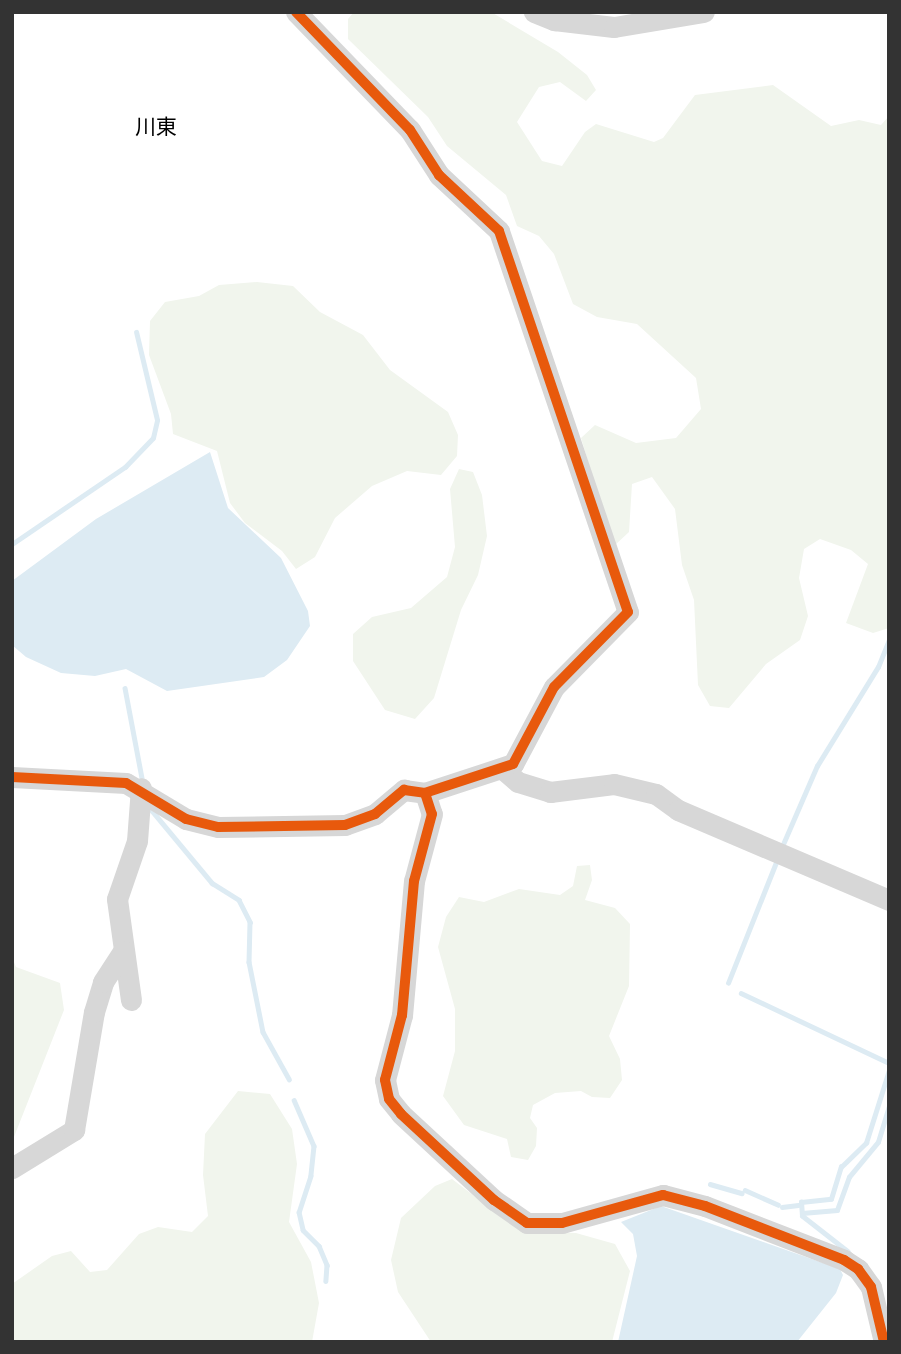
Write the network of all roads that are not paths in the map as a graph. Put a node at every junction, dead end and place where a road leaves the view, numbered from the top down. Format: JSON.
{"nodes":[{"id":1,"x":296,"y":12,"type":"edge"},
{"id":2,"x":534,"y":12,"type":"edge"},
{"id":3,"x":704,"y":12,"type":"edge"},
{"id":4,"x":504,"y":770,"type":"junction"},
{"id":5,"x":12,"y":777,"type":"edge"},
{"id":6,"x":141,"y":788,"type":"junction"},
{"id":7,"x":425,"y":793,"type":"junction"},
{"id":8,"x":889,"y":900,"type":"edge"},
{"id":9,"x":123,"y":951,"type":"junction"},
{"id":10,"x":131,"y":1000,"type":"dead end"},
{"id":11,"x":12,"y":1168,"type":"edge"},
{"id":12,"x":884,"y":1342,"type":"edge"}],
"edges":[{"from":1,"to":4,"type":"street"},
{"from":2,"to":3,"type":"street"},
{"from":4,"to":7,"type":"street"},
{"from":4,"to":8,"type":"street"},
{"from":5,"to":6,"type":"street"},
{"from":6,"to":7,"type":"street"},
{"from":6,"to":9,"type":"street"},
{"from":7,"to":12,"type":"street"},
{"from":9,"to":10,"type":"street"},
{"from":9,"to":11,"type":"street"}]}
